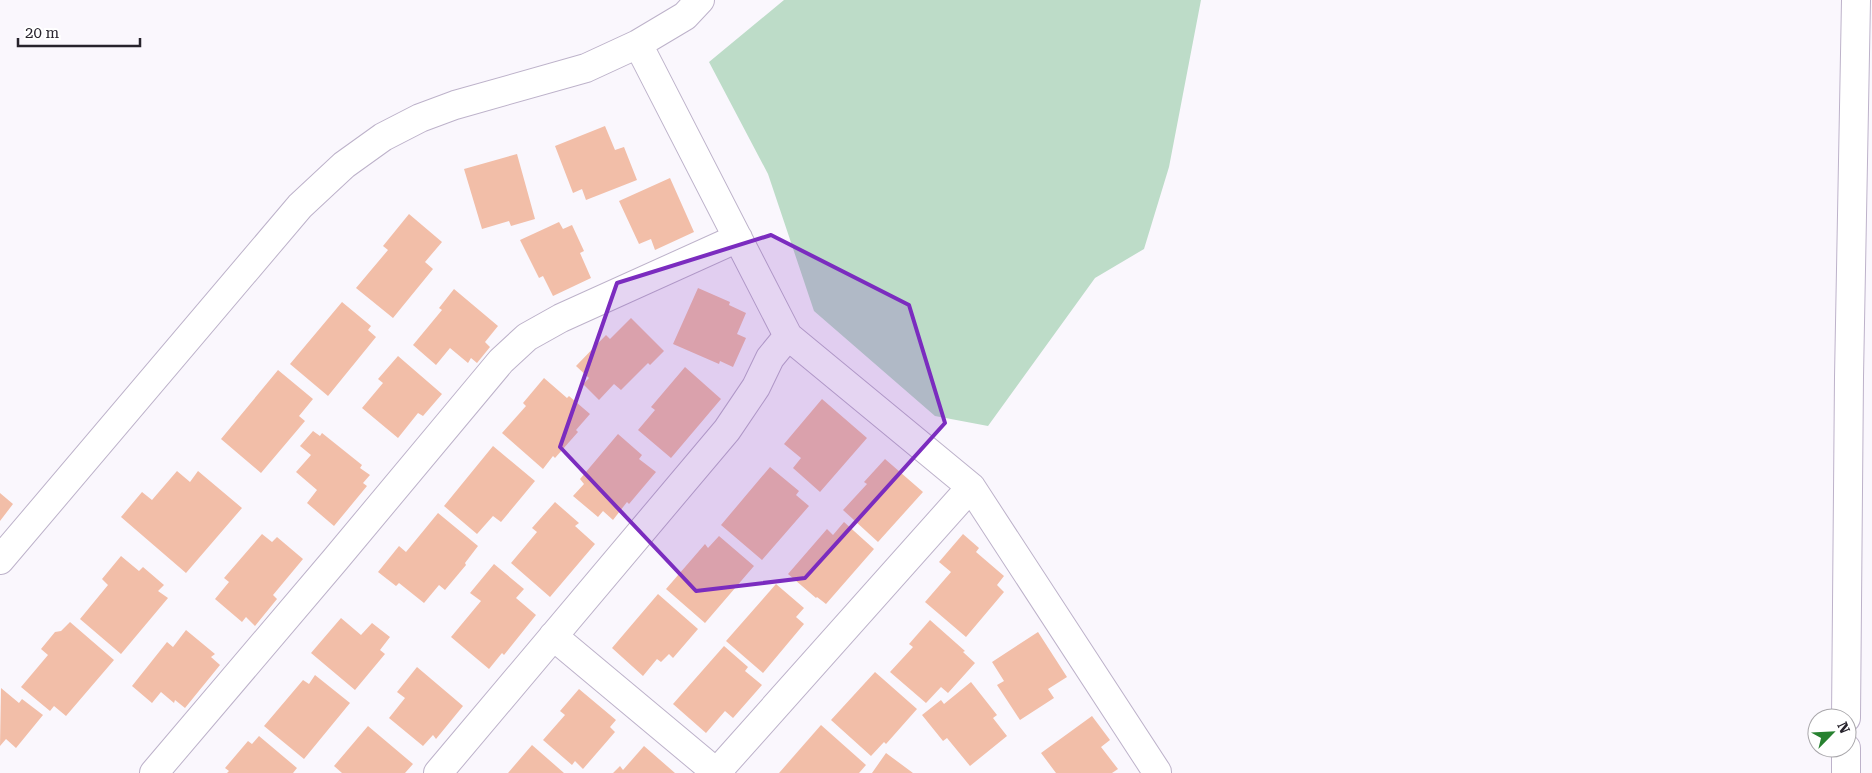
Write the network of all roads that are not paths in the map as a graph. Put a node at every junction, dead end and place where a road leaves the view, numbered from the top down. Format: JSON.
{"nodes":[{"id":1,"x":700,"y":0,"type":"edge"},
{"id":2,"x":1856,"y":0,"type":"edge"},
{"id":3,"x":638,"y":44,"type":"junction"},
{"id":4,"x":738,"y":238,"type":"junction"},
{"id":5,"x":788,"y":336,"type":"junction"},
{"id":6,"x":972,"y":487,"type":"junction"},
{"id":7,"x":0,"y":560,"type":"edge"},
{"id":8,"x":554,"y":636,"type":"junction"},
{"id":9,"x":1846,"y":708,"type":"edge"},
{"id":10,"x":1846,"y":758,"type":"edge"},
{"id":11,"x":154,"y":773,"type":"edge"},
{"id":12,"x":438,"y":773,"type":"edge"},
{"id":13,"x":716,"y":773,"type":"edge"},
{"id":14,"x":1156,"y":773,"type":"edge"},
{"id":15,"x":1846,"y":773,"type":"edge"}],
"edges":[{"from":1,"to":3,"type":"street"},
{"from":2,"to":9,"type":"street"},
{"from":3,"to":4,"type":"street"},
{"from":3,"to":7,"type":"street"},
{"from":4,"to":5,"type":"street"},
{"from":4,"to":11,"type":"street"},
{"from":5,"to":6,"type":"street"},
{"from":5,"to":8,"type":"street"},
{"from":6,"to":13,"type":"street"},
{"from":6,"to":14,"type":"street"},
{"from":8,"to":12,"type":"street"},
{"from":8,"to":13,"type":"street"},
{"from":10,"to":15,"type":"street"}]}
